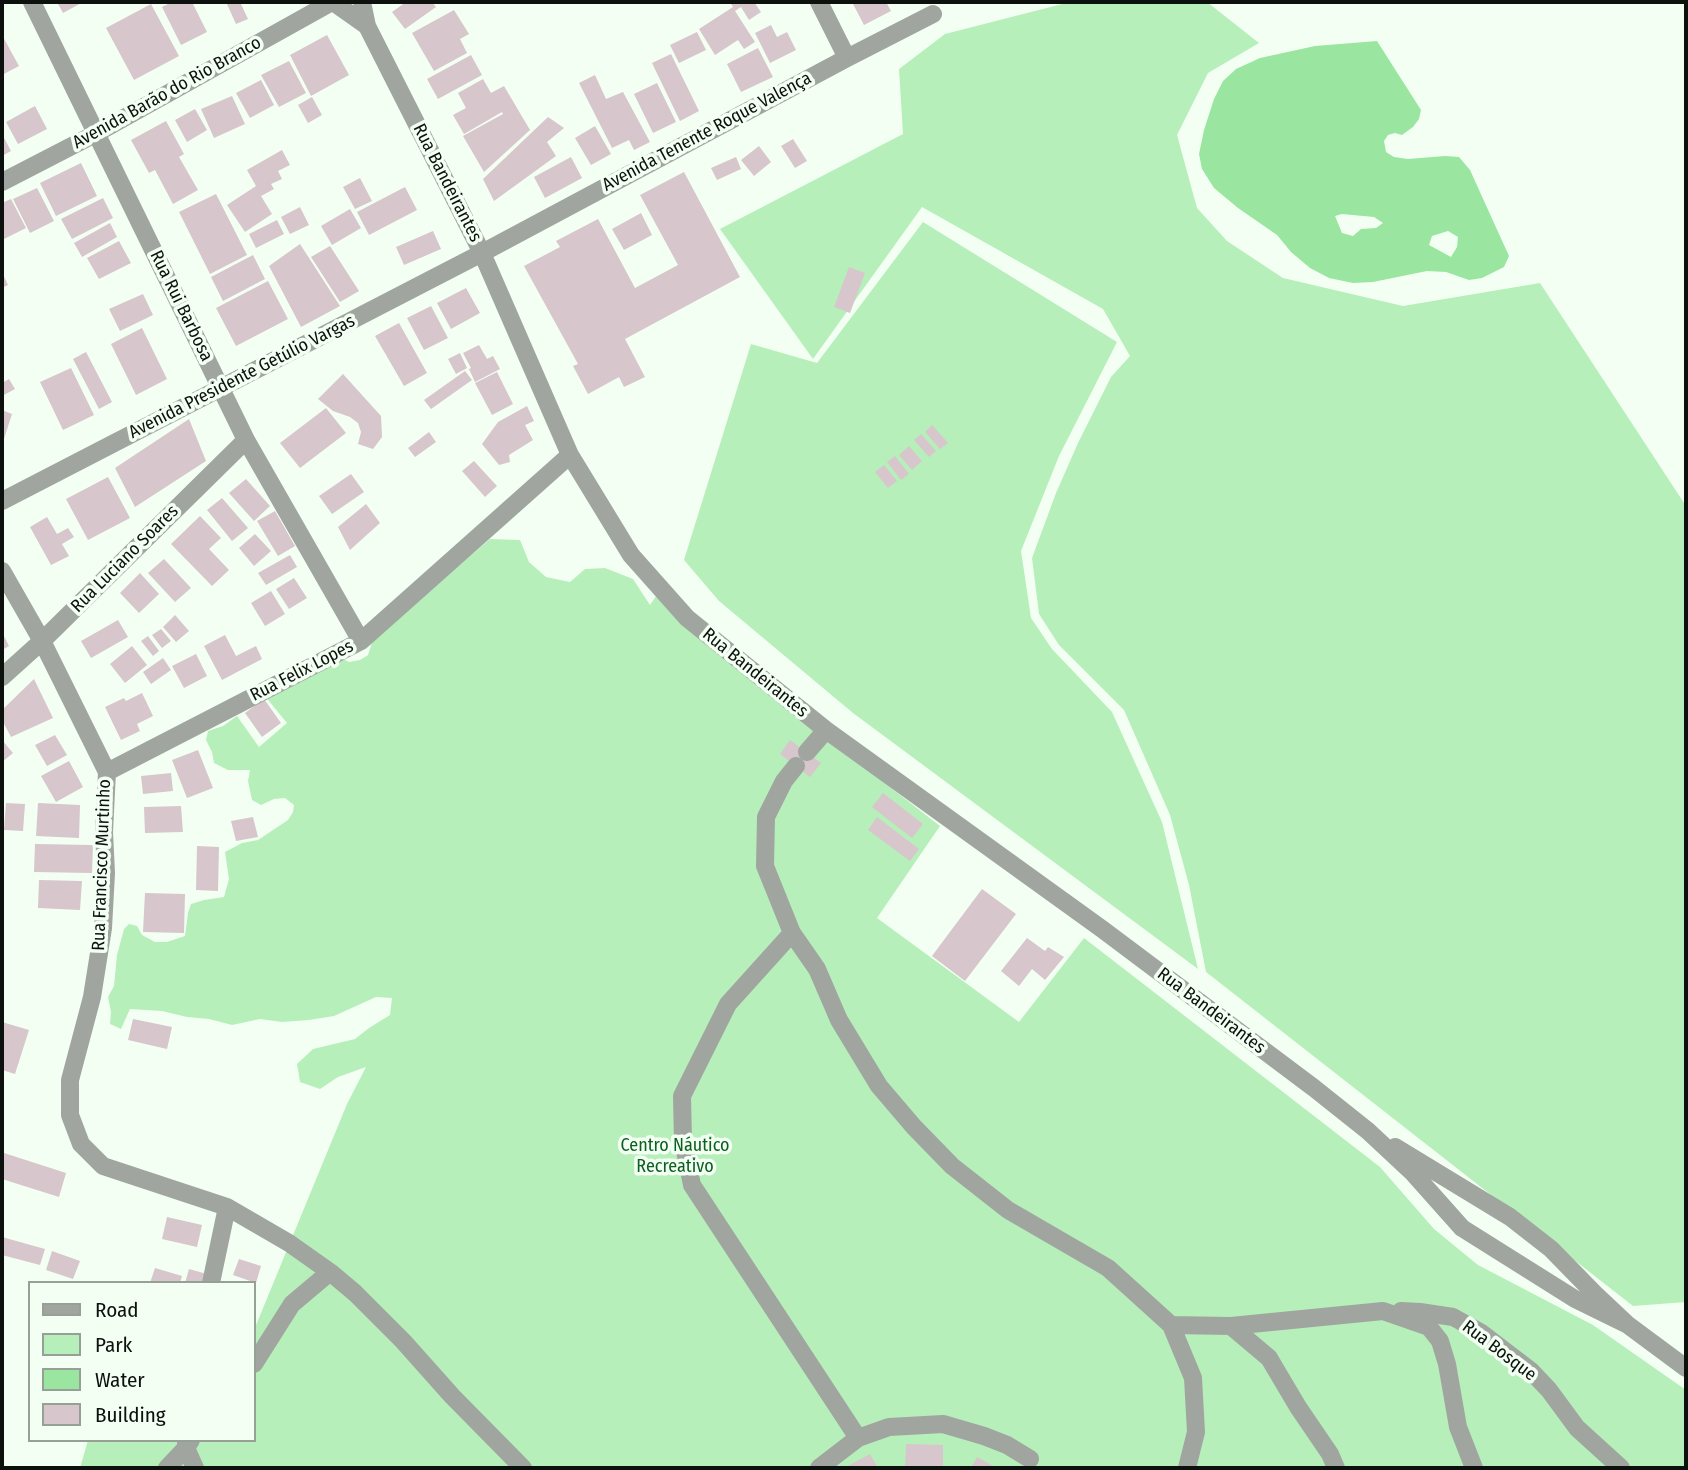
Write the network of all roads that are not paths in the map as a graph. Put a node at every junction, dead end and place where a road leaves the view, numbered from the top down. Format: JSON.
{"nodes":[{"id":1,"x":32,"y":2,"type":"edge"},
{"id":2,"x":332,"y":2,"type":"edge"},
{"id":3,"x":362,"y":2,"type":"edge"},
{"id":4,"x":819,"y":2,"type":"edge"},
{"id":5,"x":933,"y":14,"type":"dead end"},
{"id":6,"x":366,"y":26,"type":"junction"},
{"id":7,"x":847,"y":58,"type":"junction"},
{"id":8,"x":97,"y":133,"type":"junction"},
{"id":9,"x":2,"y":182,"type":"edge"},
{"id":10,"x":482,"y":253,"type":"junction"},
{"id":11,"x":220,"y":388,"type":"junction"},
{"id":12,"x":246,"y":439,"type":"junction"},
{"id":13,"x":570,"y":455,"type":"junction"},
{"id":14,"x":2,"y":501,"type":"edge"},
{"id":15,"x":2,"y":571,"type":"edge"},
{"id":16,"x":41,"y":641,"type":"junction"},
{"id":17,"x":360,"y":641,"type":"junction"},
{"id":18,"x":2,"y":677,"type":"edge"},
{"id":19,"x":826,"y":730,"type":"junction"},
{"id":20,"x":107,"y":772,"type":"junction"},
{"id":21,"x":792,"y":933,"type":"junction"},
{"id":22,"x":1368,"y":1131,"type":"junction"},
{"id":23,"x":227,"y":1207,"type":"junction"},
{"id":24,"x":330,"y":1272,"type":"junction"},
{"id":25,"x":211,"y":1281,"type":"edge"},
{"id":26,"x":1383,"y":1311,"type":"junction"},
{"id":27,"x":1171,"y":1325,"type":"junction"},
{"id":28,"x":1628,"y":1325,"type":"junction"},
{"id":29,"x":1231,"y":1326,"type":"junction"},
{"id":30,"x":256,"y":1361,"type":"edge"},
{"id":31,"x":1682,"y":1362,"type":"edge"},
{"id":32,"x":858,"y":1438,"type":"junction"},
{"id":33,"x":188,"y":1443,"type":"edge"},
{"id":34,"x":1030,"y":1459,"type":"dead end"},
{"id":35,"x":167,"y":1468,"type":"edge"},
{"id":36,"x":195,"y":1468,"type":"edge"},
{"id":37,"x":523,"y":1468,"type":"edge"},
{"id":38,"x":819,"y":1468,"type":"edge"},
{"id":39,"x":1187,"y":1468,"type":"edge"},
{"id":40,"x":1336,"y":1468,"type":"edge"},
{"id":41,"x":1474,"y":1468,"type":"edge"},
{"id":42,"x":1621,"y":1468,"type":"edge"}],
"edges":[{"from":1,"to":8,"type":"street","name":"Rua Rui Barbosa"},
{"from":2,"to":6,"type":"street","name":"Rua Bandeirantes"},
{"from":2,"to":8,"type":"street","name":"Avenida Barão do Rio Branco"},
{"from":3,"to":6,"type":"street","name":"Rua Bandeirantes"},
{"from":4,"to":7,"type":"street"},
{"from":5,"to":7,"type":"street","name":"Avenida Tenente Roque Valença"},
{"from":6,"to":10,"type":"street","name":"Rua Bandeirantes"},
{"from":7,"to":10,"type":"street","name":"Avenida Tenente Roque Valença"},
{"from":8,"to":9,"type":"street","name":"Avenida Barão do Rio Branco"},
{"from":8,"to":11,"type":"street","name":"Rua Rui Barbosa"},
{"from":10,"to":11,"type":"street","name":"Avenida Presidente Getúlio Vargas"},
{"from":10,"to":13,"type":"street","name":"Rua Bandeirantes"},
{"from":11,"to":12,"type":"street","name":"Rua Rui Barbosa"},
{"from":11,"to":14,"type":"street","name":"Avenida Presidente Getúlio Vargas"},
{"from":12,"to":16,"type":"street","name":"Rua Luciano Soares"},
{"from":12,"to":17,"type":"street","name":"Rua Rui Barbosa"},
{"from":13,"to":17,"type":"street","name":"Rua Felix Lopes"},
{"from":13,"to":19,"type":"street","name":"Rua Bandeirantes"},
{"from":15,"to":16,"type":"street","name":"Rua Francisco Murtinho"},
{"from":16,"to":18,"type":"street","name":"Rua Luciano Soares"},
{"from":16,"to":20,"type":"street","name":"Rua Francisco Murtinho"},
{"from":17,"to":20,"type":"street","name":"Rua Felix Lopes"},
{"from":19,"to":21,"type":"street"},
{"from":19,"to":22,"type":"street","name":"Rua Bandeirantes"},
{"from":20,"to":23,"type":"street","name":"Rua Francisco Murtinho"},
{"from":21,"to":27,"type":"street"},
{"from":21,"to":32,"type":"street"},
{"from":22,"to":28,"type":"street","name":"Rua Bandeirantes"},
{"from":22,"to":28,"type":"street","name":"Rua Bandeirantes"},
{"from":23,"to":24,"type":"street","name":"Rua Francisco Murtinho"},
{"from":23,"to":25,"type":"street"},
{"from":24,"to":30,"type":"street"},
{"from":24,"to":37,"type":"street","name":"Rua Francisco Murtinho"},
{"from":26,"to":29,"type":"street","name":"Rua Bosque"},
{"from":26,"to":41,"type":"street","name":"Rua Bosque"},
{"from":26,"to":42,"type":"street","name":"Rua Bosque"},
{"from":27,"to":29,"type":"street","name":"Rua Bosque"},
{"from":27,"to":39,"type":"street"},
{"from":28,"to":31,"type":"street","name":"Rua Bandeirantes"},
{"from":29,"to":40,"type":"street"},
{"from":32,"to":34,"type":"street"},
{"from":32,"to":38,"type":"street"},
{"from":33,"to":35,"type":"street"},
{"from":33,"to":36,"type":"street"}]}
